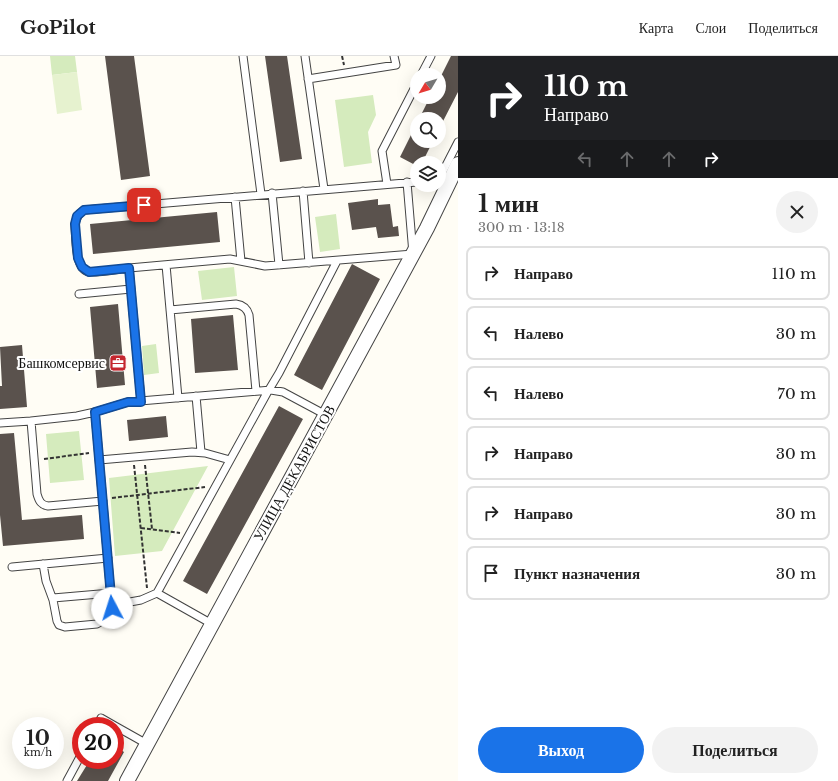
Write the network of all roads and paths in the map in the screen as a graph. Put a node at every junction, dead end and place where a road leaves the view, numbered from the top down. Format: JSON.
{"nodes":[{"id":1,"x":243,"y":56,"type":"edge"},
{"id":2,"x":305,"y":56,"type":"edge"},
{"id":3,"x":394,"y":56,"type":"edge"},
{"id":4,"x":431,"y":56,"type":"edge"},
{"id":5,"x":425,"y":68,"type":"edge"},
{"id":6,"x":308,"y":79,"type":"junction"},
{"id":7,"x":410,"y":97,"type":"edge"},
{"id":8,"x":458,"y":142,"type":"edge"},
{"id":9,"x":458,"y":164,"type":"edge"},
{"id":10,"x":446,"y":172,"type":"edge"},
{"id":11,"x":446,"y":176,"type":"edge"},
{"id":12,"x":407,"y":182,"type":"joint"},
{"id":13,"x":388,"y":184,"type":"junction"},
{"id":14,"x":324,"y":189,"type":"junction"},
{"id":15,"x":303,"y":191,"type":"junction"},
{"id":16,"x":438,"y":192,"type":"edge"},
{"id":17,"x":272,"y":193,"type":"junction"},
{"id":18,"x":261,"y":194,"type":"junction"},
{"id":19,"x":235,"y":197,"type":"junction"},
{"id":20,"x":413,"y":254,"type":"junction"},
{"id":21,"x":337,"y":260,"type":"junction"},
{"id":22,"x":241,"y":261,"type":"junction"},
{"id":23,"x":309,"y":263,"type":"junction"},
{"id":24,"x":166,"y":265,"type":"junction"},
{"id":25,"x":279,"y":265,"type":"junction"},
{"id":26,"x":129,"y":268,"type":"junction"},
{"id":27,"x":131,"y":289,"type":"junction"},
{"id":28,"x":79,"y":294,"type":"dead end"},
{"id":29,"x":170,"y":310,"type":"junction"},
{"id":30,"x":268,"y":390,"type":"junction"},
{"id":31,"x":256,"y":391,"type":"junction"},
{"id":32,"x":196,"y":396,"type":"junction"},
{"id":33,"x":178,"y":398,"type":"junction"},
{"id":34,"x":141,"y":402,"type":"junction"},
{"id":35,"x":95,"y":412,"type":"junction"},
{"id":36,"x":326,"y":415,"type":"junction"},
{"id":37,"x":30,"y":421,"type":"junction"},
{"id":38,"x":0,"y":423,"type":"edge"},
{"id":39,"x":98,"y":452,"type":"junction"},
{"id":40,"x":201,"y":452,"type":"junction"},
{"id":41,"x":144,"y":456,"type":"junction"},
{"id":42,"x":134,"y":457,"type":"junction"},
{"id":43,"x":34,"y":460,"type":"junction"},
{"id":44,"x":99,"y":460,"type":"junction"},
{"id":45,"x":230,"y":460,"type":"junction"},
{"id":46,"x":216,"y":486,"type":"junction"},
{"id":47,"x":148,"y":494,"type":"junction"},
{"id":48,"x":137,"y":495,"type":"junction"},
{"id":49,"x":103,"y":500,"type":"junction"},
{"id":50,"x":140,"y":528,"type":"junction"},
{"id":51,"x":152,"y":529,"type":"junction"},
{"id":52,"x":189,"y":535,"type":"junction"},
{"id":53,"x":108,"y":558,"type":"junction"},
{"id":54,"x":43,"y":564,"type":"junction"},
{"id":55,"x":12,"y":567,"type":"dead end"},
{"id":56,"x":111,"y":592,"type":"junction"},
{"id":57,"x":157,"y":593,"type":"junction"},
{"id":58,"x":148,"y":597,"type":"junction"},
{"id":59,"x":53,"y":598,"type":"junction"},
{"id":60,"x":112,"y":608,"type":"junction"},
{"id":61,"x":212,"y":624,"type":"junction"},
{"id":62,"x":124,"y":731,"type":"edge"},
{"id":63,"x":147,"y":744,"type":"junction"},
{"id":64,"x":73,"y":769,"type":"edge"},
{"id":65,"x":67,"y":781,"type":"edge"},
{"id":66,"x":127,"y":781,"type":"edge"}],
"edges":[{"from":1,"to":18,"type":"lane"},
{"from":2,"to":6,"type":"lane"},
{"from":3,"to":6,"type":"lane"},
{"from":4,"to":5,"type":"lane"},
{"from":6,"to":14,"type":"lane"},
{"from":7,"to":13,"type":"lane"},
{"from":8,"to":10,"type":"lane"},
{"from":9,"to":11,"type":"street","name":"УЛИЦА ДЕКАБРИСТОВ"},
{"from":12,"to":13,"type":"lane"},
{"from":12,"to":20,"type":"lane"},
{"from":13,"to":14,"type":"lane"},
{"from":14,"to":15,"type":"lane"},
{"from":15,"to":17,"type":"lane"},
{"from":15,"to":23,"type":"lane"},
{"from":16,"to":20,"type":"street","name":"УЛИЦА ДЕКАБРИСТОВ"},
{"from":17,"to":18,"type":"lane"},
{"from":17,"to":25,"type":"lane"},
{"from":18,"to":19,"type":"lane"},
{"from":19,"to":22,"type":"lane"},
{"from":19,"to":26,"type":"lane"},
{"from":20,"to":21,"type":"lane"},
{"from":20,"to":36,"type":"street","name":"УЛИЦА ДЕКАБРИСТОВ"},
{"from":21,"to":23,"type":"lane"},
{"from":21,"to":30,"type":"lane"},
{"from":22,"to":24,"type":"lane"},
{"from":22,"to":25,"type":"lane"},
{"from":23,"to":25,"type":"lane"},
{"from":24,"to":26,"type":"lane"},
{"from":24,"to":29,"type":"lane"},
{"from":26,"to":27,"type":"lane"},
{"from":27,"to":28,"type":"lane"},
{"from":27,"to":34,"type":"lane"},
{"from":29,"to":31,"type":"lane"},
{"from":29,"to":33,"type":"lane"},
{"from":30,"to":31,"type":"lane"},
{"from":30,"to":36,"type":"lane"},
{"from":30,"to":45,"type":"lane"},
{"from":31,"to":32,"type":"lane"},
{"from":32,"to":33,"type":"lane"},
{"from":32,"to":40,"type":"lane"},
{"from":33,"to":34,"type":"lane"},
{"from":34,"to":35,"type":"lane"},
{"from":35,"to":37,"type":"lane"},
{"from":35,"to":39,"type":"lane"},
{"from":36,"to":61,"type":"street","name":"УЛИЦА ДЕКАБРИСТОВ"},
{"from":37,"to":38,"type":"lane"},
{"from":37,"to":43,"type":"lane"},
{"from":39,"to":43,"type":"path"},
{"from":39,"to":44,"type":"lane"},
{"from":40,"to":41,"type":"lane"},
{"from":40,"to":45,"type":"lane"},
{"from":41,"to":42,"type":"lane"},
{"from":41,"to":47,"type":"path"},
{"from":42,"to":44,"type":"lane"},
{"from":42,"to":48,"type":"path"},
{"from":43,"to":49,"type":"lane"},
{"from":44,"to":49,"type":"lane"},
{"from":45,"to":46,"type":"lane"},
{"from":46,"to":47,"type":"path"},
{"from":46,"to":52,"type":"lane"},
{"from":47,"to":48,"type":"path"},
{"from":47,"to":51,"type":"path"},
{"from":48,"to":49,"type":"path"},
{"from":48,"to":50,"type":"path"},
{"from":49,"to":53,"type":"lane"},
{"from":50,"to":51,"type":"path"},
{"from":50,"to":58,"type":"path"},
{"from":51,"to":52,"type":"path"},
{"from":52,"to":57,"type":"lane"},
{"from":53,"to":54,"type":"lane"},
{"from":53,"to":56,"type":"lane"},
{"from":54,"to":55,"type":"lane"},
{"from":54,"to":59,"type":"lane"},
{"from":56,"to":59,"type":"lane"},
{"from":56,"to":60,"type":"lane"},
{"from":57,"to":58,"type":"lane"},
{"from":57,"to":61,"type":"lane"},
{"from":58,"to":60,"type":"lane"},
{"from":59,"to":60,"type":"lane"},
{"from":61,"to":63,"type":"street","name":"УЛИЦА ДЕКАБРИСТОВ"},
{"from":62,"to":63,"type":"lane"},
{"from":63,"to":66,"type":"street","name":"УЛИЦА ДЕКАБРИСТОВ"},
{"from":64,"to":65,"type":"lane"}]}
